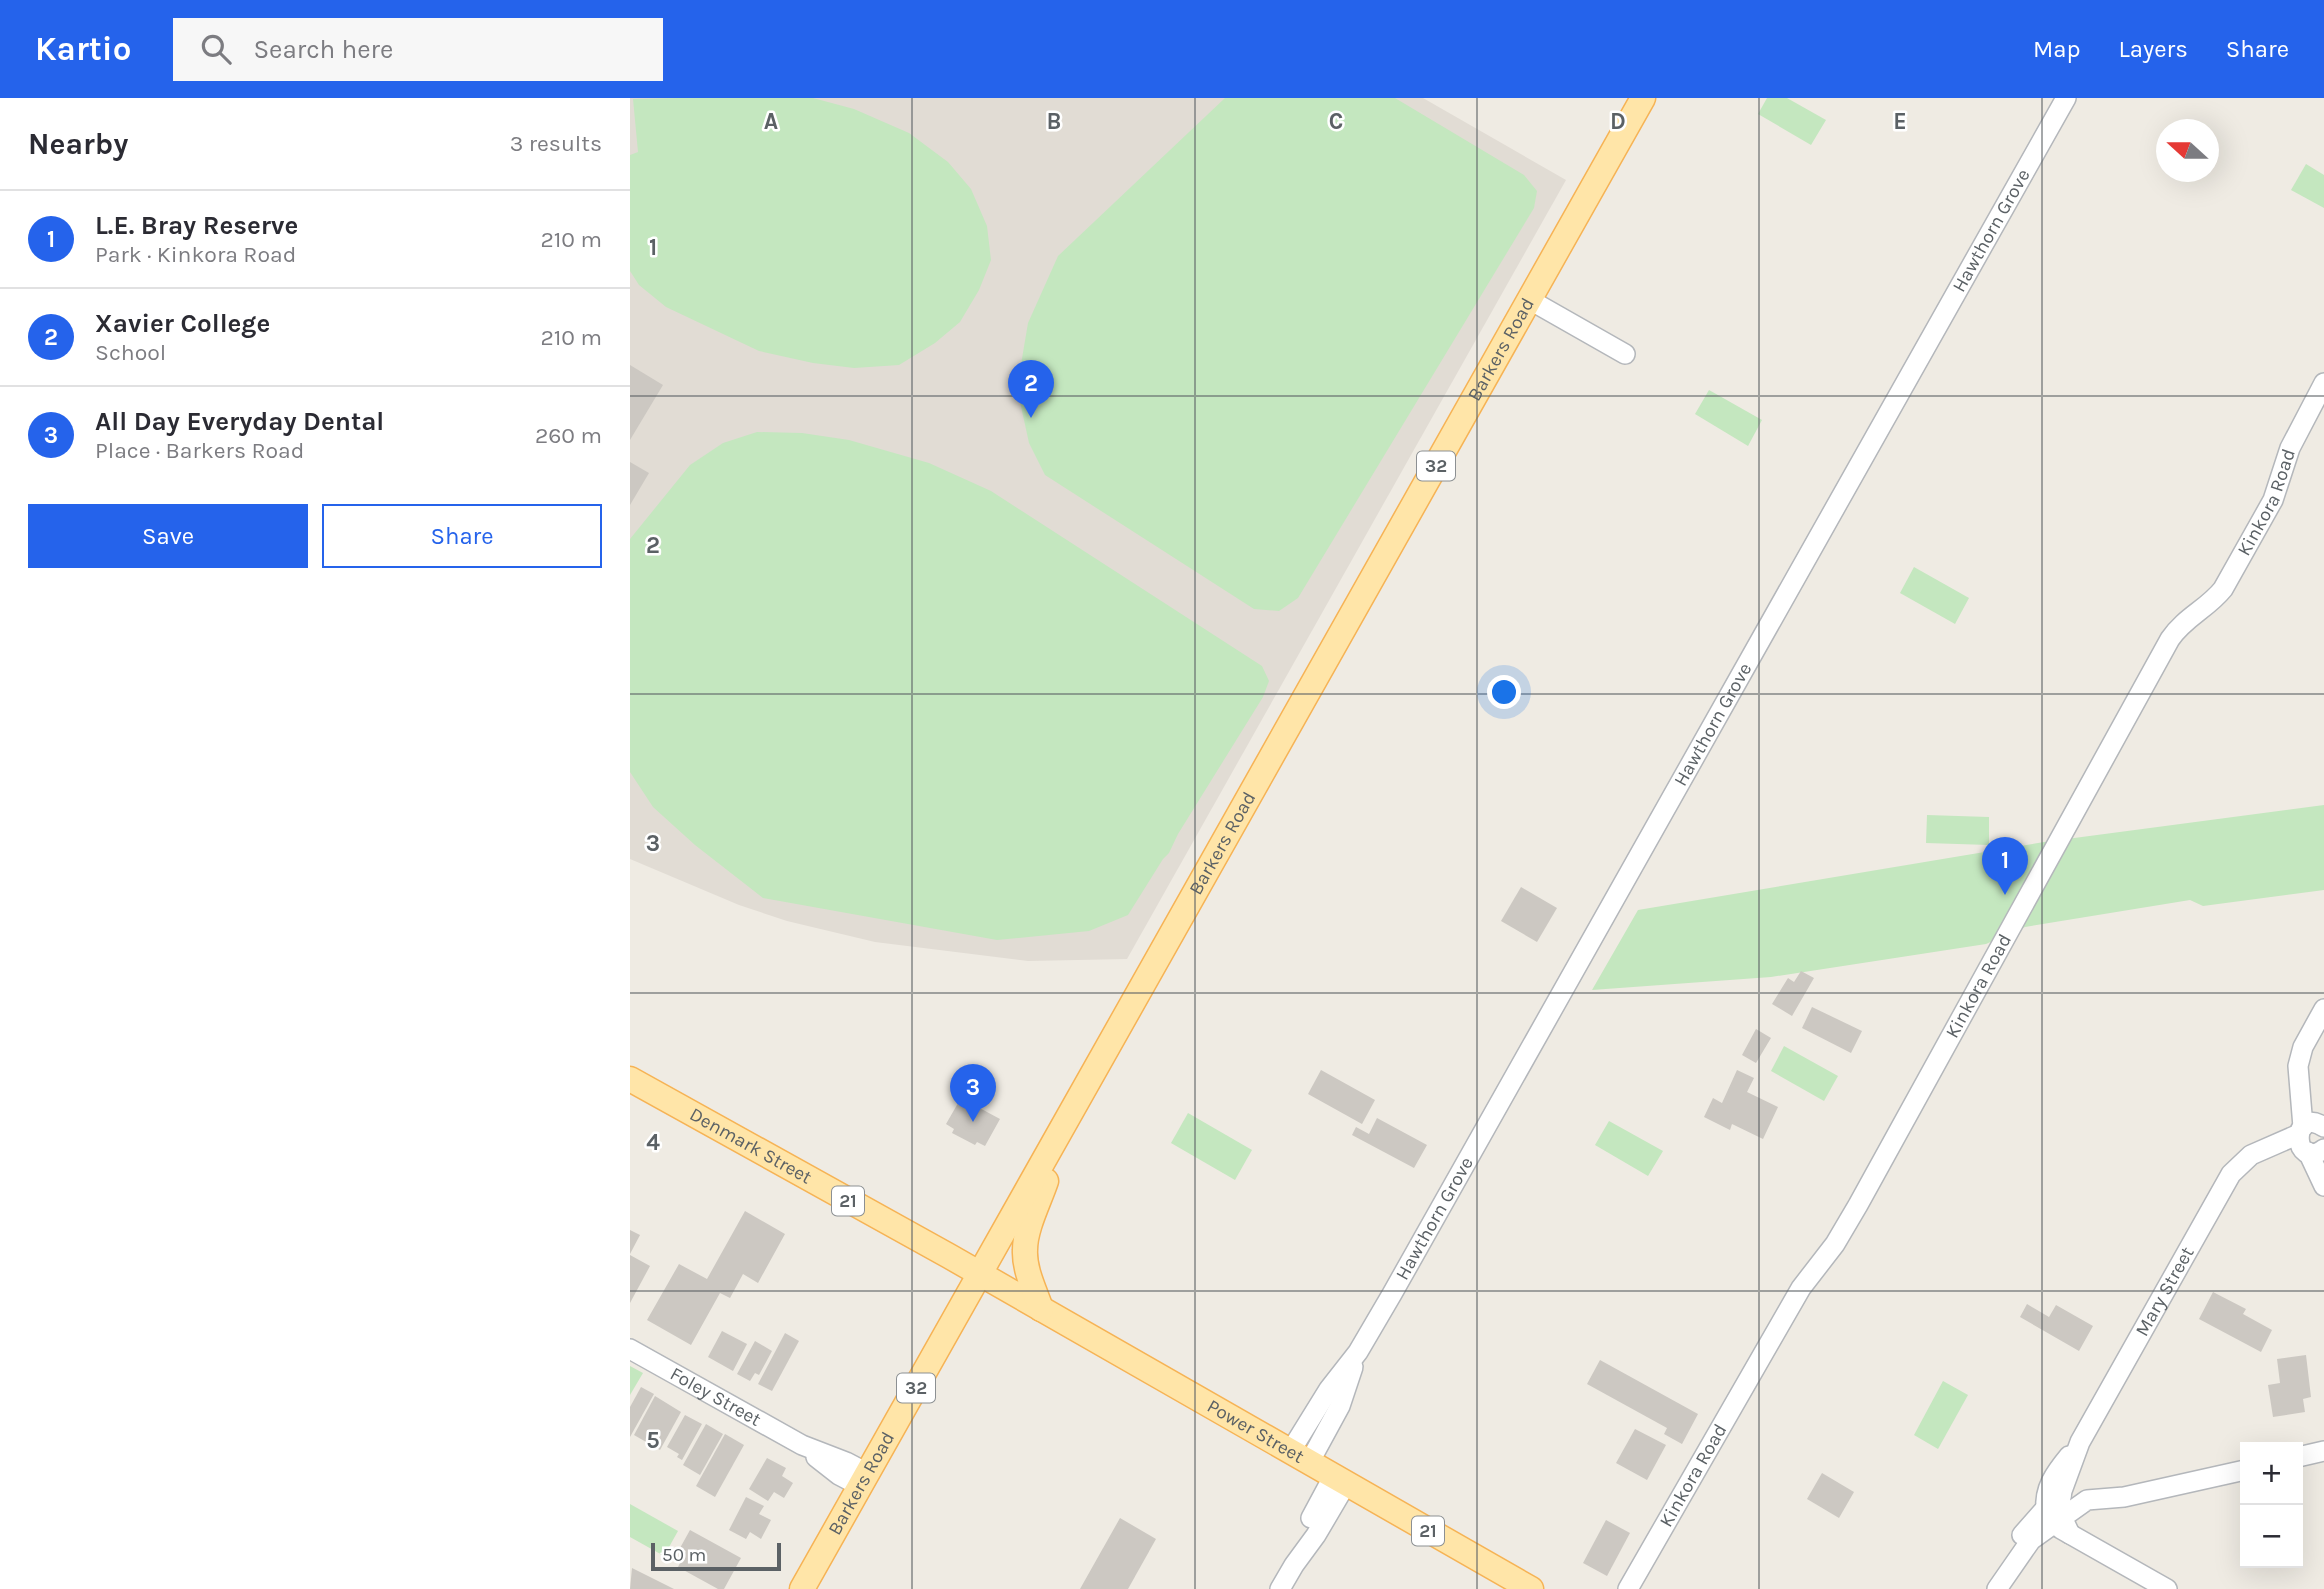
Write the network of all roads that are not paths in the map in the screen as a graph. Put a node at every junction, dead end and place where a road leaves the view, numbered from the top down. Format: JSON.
{"nodes":[{"id":1,"x":1643,"y":98,"type":"edge"},
{"id":2,"x":2066,"y":98,"type":"edge"},
{"id":3,"x":1530,"y":300,"type":"junction"},
{"id":4,"x":1625,"y":354,"type":"dead end"},
{"id":5,"x":2324,"y":383,"type":"edge"},
{"id":6,"x":2324,"y":1009,"type":"edge"},
{"id":7,"x":630,"y":1079,"type":"edge"},
{"id":8,"x":1058,"y":1133,"type":"junction"},
{"id":9,"x":2316,"y":1139,"type":"edge"},
{"id":10,"x":2324,"y":1186,"type":"edge"},
{"id":11,"x":980,"y":1275,"type":"junction"},
{"id":12,"x":1041,"y":1310,"type":"junction"},
{"id":13,"x":630,"y":1349,"type":"edge"},
{"id":14,"x":2324,"y":1451,"type":"edge"},
{"id":15,"x":2303,"y":1456,"type":"edge"},
{"id":16,"x":1300,"y":1457,"type":"junction"},
{"id":17,"x":2240,"y":1471,"type":"edge"},
{"id":18,"x":863,"y":1480,"type":"junction"},
{"id":19,"x":1339,"y":1480,"type":"junction"},
{"id":20,"x":2058,"y":1516,"type":"junction"},
{"id":21,"x":2001,"y":1582,"type":"edge"},
{"id":22,"x":802,"y":1589,"type":"edge"},
{"id":23,"x":1280,"y":1589,"type":"edge"},
{"id":24,"x":1531,"y":1589,"type":"edge"},
{"id":25,"x":1628,"y":1589,"type":"edge"},
{"id":26,"x":2167,"y":1589,"type":"edge"}],
"edges":[{"from":1,"to":3,"type":"main road","name":"Barkers Road","number":"32"},
{"from":2,"to":16,"type":"street","name":"Hawthorn Grove"},
{"from":3,"to":4,"type":"street"},
{"from":3,"to":8,"type":"main road","name":"Barkers Road","number":"32"},
{"from":5,"to":25,"type":"street","name":"Kinkora Road"},
{"from":6,"to":9,"type":"street"},
{"from":7,"to":11,"type":"main road","name":"Denmark Street","number":"21"},
{"from":8,"to":11,"type":"main road","name":"Barkers Road","number":"32"},
{"from":8,"to":12,"type":"main road"},
{"from":9,"to":10,"type":"street"},
{"from":9,"to":20,"type":"street","name":"Mary Street"},
{"from":11,"to":12,"type":"main road","name":"Power Street","number":"21"},
{"from":11,"to":18,"type":"main road","name":"Barkers Road","number":"32"},
{"from":12,"to":16,"type":"main road","name":"Power Street","number":"21"},
{"from":13,"to":18,"type":"street","name":"Foley Street"},
{"from":14,"to":15,"type":"street"},
{"from":16,"to":19,"type":"main road","name":"Power Street","number":"21"},
{"from":17,"to":20,"type":"street"},
{"from":18,"to":22,"type":"main road","name":"Barkers Road","number":"32"},
{"from":19,"to":23,"type":"street"},
{"from":19,"to":24,"type":"main road","name":"Power Street","number":"21"},
{"from":20,"to":21,"type":"street"},
{"from":20,"to":26,"type":"street"}]}
